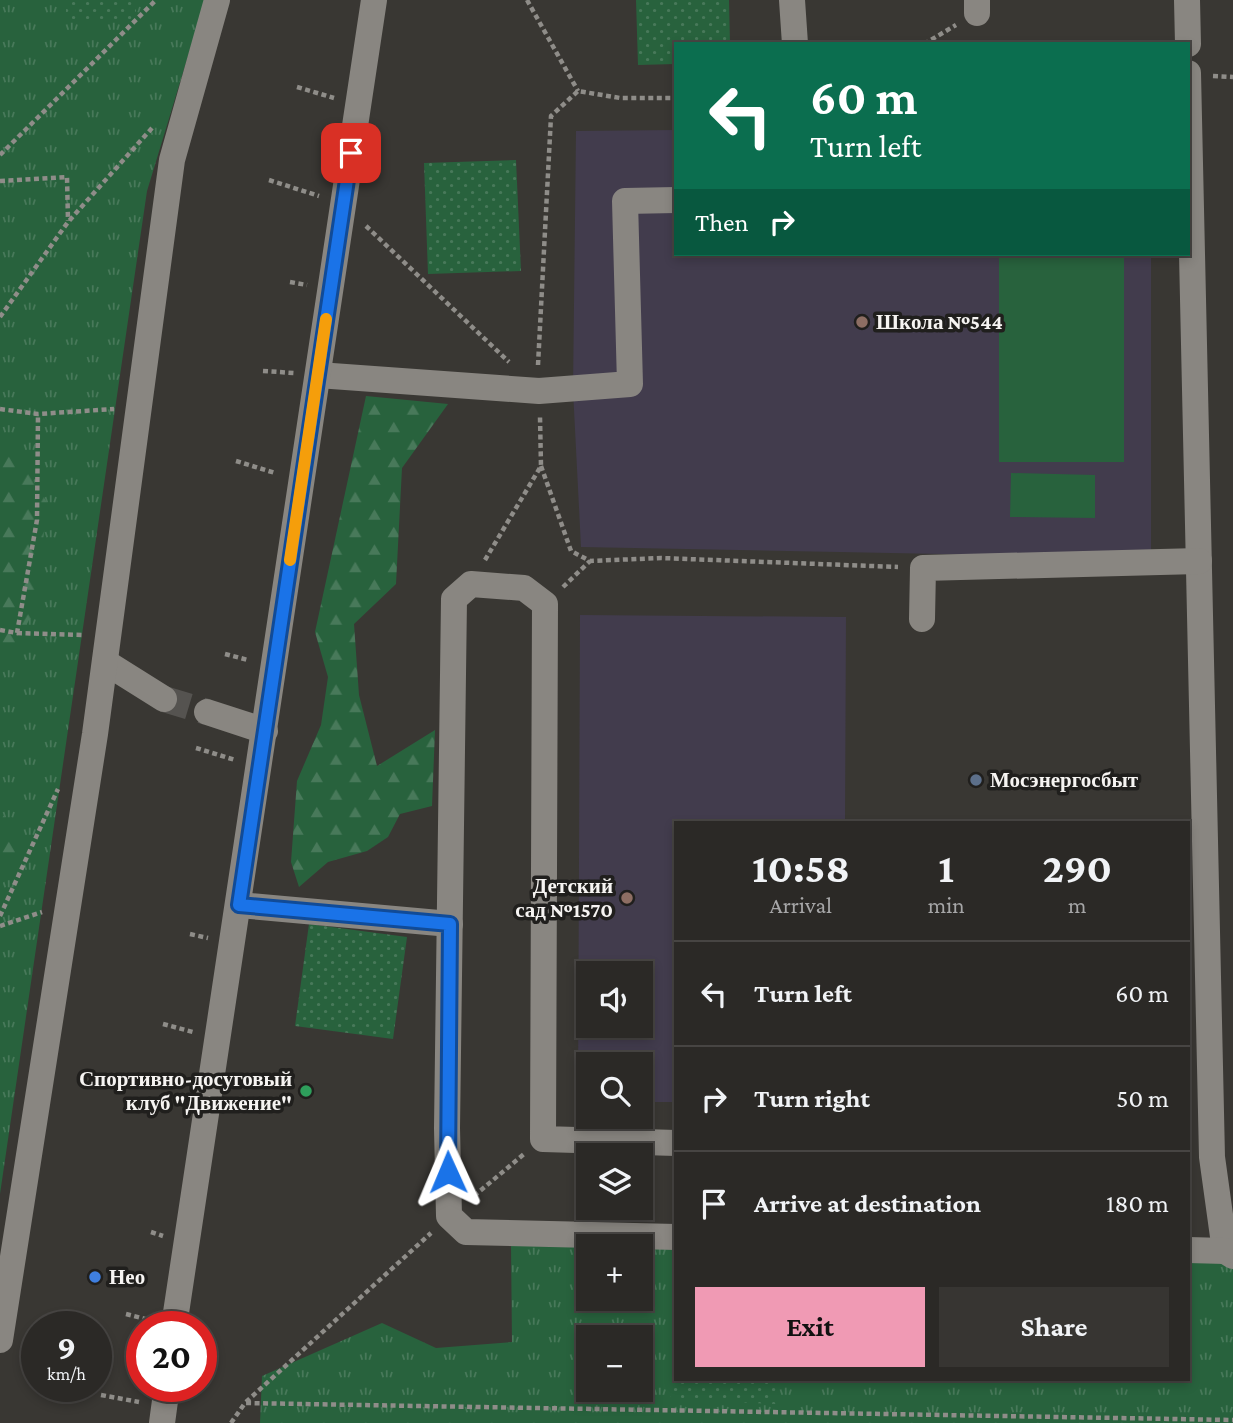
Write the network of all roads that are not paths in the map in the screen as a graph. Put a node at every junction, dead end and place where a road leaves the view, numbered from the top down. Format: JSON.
{"nodes":[{"id":1,"x":217,"y":0,"type":"edge"},
{"id":2,"x":374,"y":0,"type":"edge"},
{"id":3,"x":792,"y":0,"type":"edge"},
{"id":4,"x":1187,"y":0,"type":"edge"},
{"id":5,"x":795,"y":42,"type":"edge"},
{"id":6,"x":1188,"y":42,"type":"edge"},
{"id":7,"x":1190,"y":162,"type":"edge"},
{"id":8,"x":674,"y":200,"type":"edge"},
{"id":9,"x":318,"y":375,"type":"junction"},
{"id":10,"x":1199,"y":561,"type":"junction"},
{"id":11,"x":922,"y":619,"type":"dead end"},
{"id":12,"x":105,"y":662,"type":"junction"},
{"id":13,"x":164,"y":699,"type":"tunnel mouth"},
{"id":14,"x":207,"y":712,"type":"tunnel mouth"},
{"id":15,"x":265,"y":731,"type":"junction"},
{"id":16,"x":239,"y":905,"type":"junction"},
{"id":17,"x":450,"y":924,"type":"junction"},
{"id":18,"x":674,"y":1143,"type":"edge"},
{"id":19,"x":1200,"y":1157,"type":"edge"},
{"id":20,"x":674,"y":1237,"type":"edge"},
{"id":21,"x":1190,"y":1250,"type":"edge"},
{"id":22,"x":1229,"y":1253,"type":"edge"},
{"id":23,"x":176,"y":1311,"type":"edge"},
{"id":24,"x":0,"y":1340,"type":"edge"}],
"edges":[{"from":1,"to":12,"type":"lane"},
{"from":2,"to":9,"type":"lane"},
{"from":3,"to":5,"type":"lane"},
{"from":4,"to":6,"type":"lane"},
{"from":7,"to":10,"type":"lane"},
{"from":8,"to":9,"type":"lane"},
{"from":9,"to":15,"type":"lane"},
{"from":10,"to":11,"type":"lane"},
{"from":10,"to":19,"type":"lane"},
{"from":12,"to":13,"type":"lane"},
{"from":12,"to":24,"type":"lane"},
{"from":14,"to":15,"type":"lane"},
{"from":15,"to":16,"type":"lane"},
{"from":16,"to":17,"type":"lane"},
{"from":16,"to":23,"type":"lane"},
{"from":17,"to":18,"type":"lane"},
{"from":17,"to":20,"type":"lane"},
{"from":19,"to":22,"type":"lane"},
{"from":21,"to":22,"type":"lane"}]}
